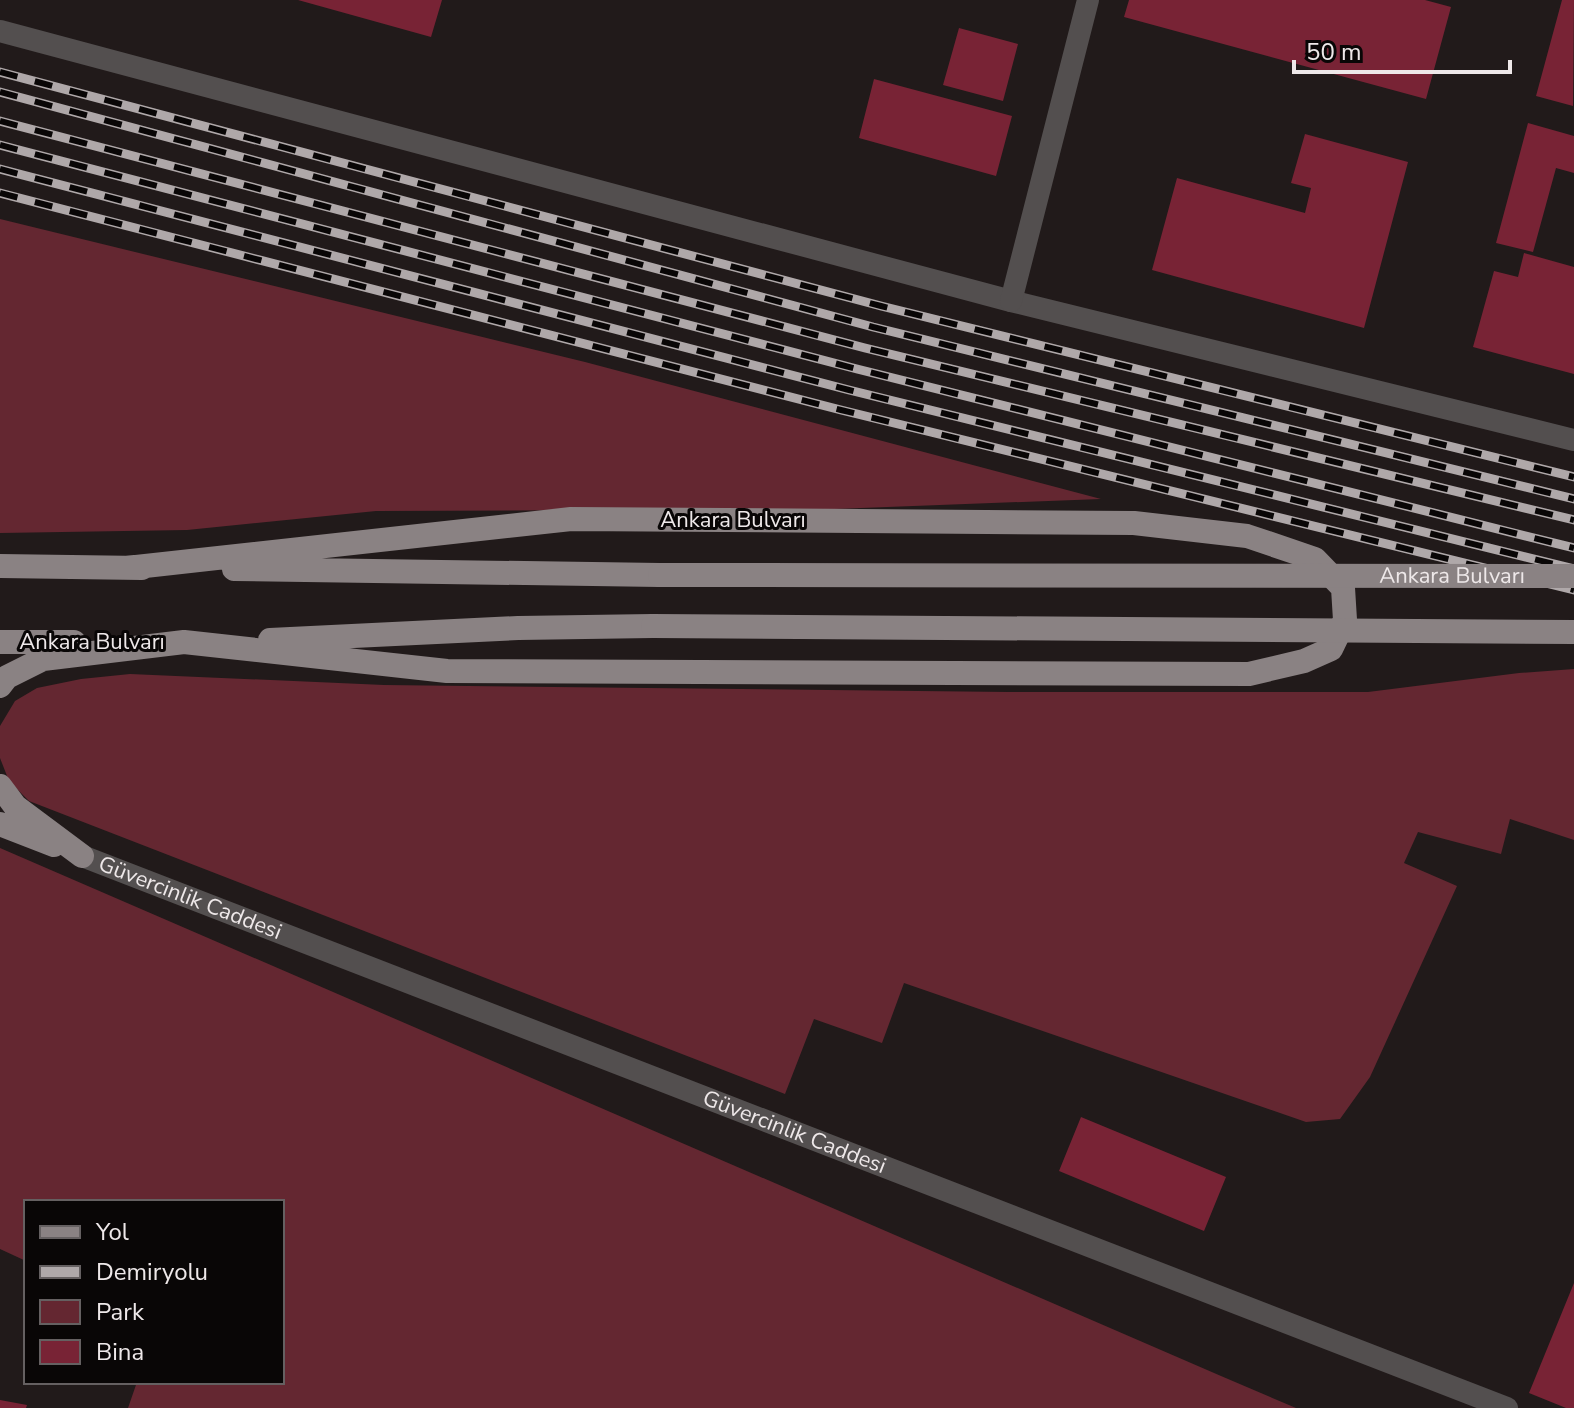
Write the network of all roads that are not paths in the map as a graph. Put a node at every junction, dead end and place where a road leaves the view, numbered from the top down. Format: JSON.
{"nodes":[{"id":1,"x":1088,"y":0,"type":"edge"},
{"id":2,"x":0,"y":31,"type":"edge"},
{"id":3,"x":1011,"y":301,"type":"junction"},
{"id":4,"x":1574,"y":440,"type":"edge"},
{"id":5,"x":0,"y":566,"type":"edge"},
{"id":6,"x":127,"y":568,"type":"junction"},
{"id":7,"x":1574,"y":576,"type":"edge"},
{"id":8,"x":1574,"y":632,"type":"edge"},
{"id":9,"x":0,"y":642,"type":"edge"},
{"id":10,"x":184,"y":642,"type":"junction"},
{"id":11,"x":43,"y":659,"type":"junction"},
{"id":12,"x":0,"y":672,"type":"edge"},
{"id":13,"x":0,"y":686,"type":"edge"},
{"id":14,"x":0,"y":786,"type":"edge"},
{"id":15,"x":0,"y":824,"type":"edge"},
{"id":16,"x":82,"y":856,"type":"junction"},
{"id":17,"x":1507,"y":1408,"type":"edge"}],
"edges":[{"from":1,"to":3,"type":"street"},
{"from":2,"to":3,"type":"street"},
{"from":3,"to":4,"type":"street"},
{"from":5,"to":6,"type":"main road","name":"Ankara Bulvarı"},
{"from":6,"to":7,"type":"main road","name":"Ankara Bulvarı","bridge":true},
{"from":6,"to":10,"type":"main road","name":"Ankara Bulvarı"},
{"from":8,"to":10,"type":"main road","name":"Ankara Bulvarı","bridge":true},
{"from":9,"to":10,"type":"main road","name":"Ankara Bulvarı"},
{"from":10,"to":11,"type":"main road"},
{"from":11,"to":12,"type":"main road"},
{"from":11,"to":13,"type":"main road"},
{"from":14,"to":16,"type":"main road"},
{"from":15,"to":16,"type":"main road"},
{"from":16,"to":17,"type":"street","name":"Güvercinlik Caddesi"}]}
